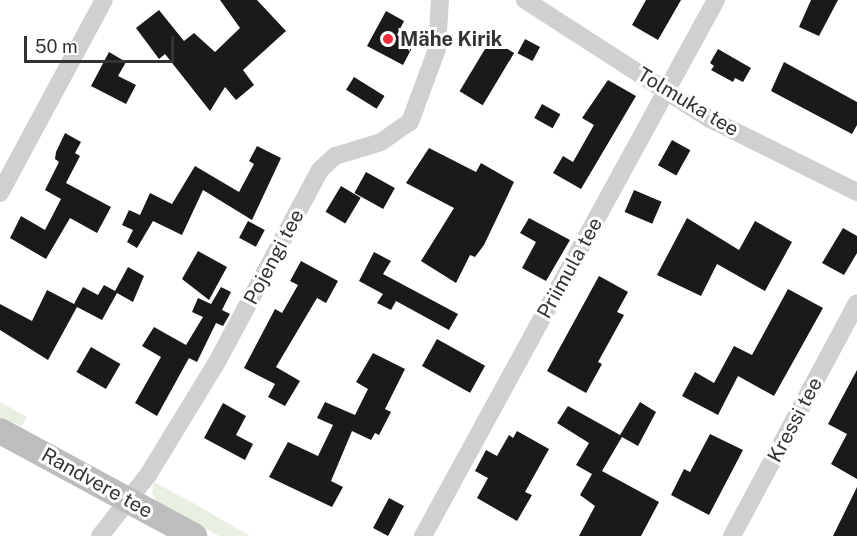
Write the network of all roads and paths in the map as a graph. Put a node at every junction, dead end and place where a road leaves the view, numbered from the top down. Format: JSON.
{"nodes":[{"id":1,"x":104,"y":0,"type":"edge"},
{"id":2,"x":440,"y":0,"type":"edge"},
{"id":3,"x":525,"y":0,"type":"edge"},
{"id":4,"x":716,"y":0,"type":"edge"},
{"id":5,"x":667,"y":90,"type":"junction"},
{"id":6,"x":857,"y":192,"type":"edge"},
{"id":7,"x":0,"y":193,"type":"edge"},
{"id":8,"x":857,"y":303,"type":"edge"},
{"id":9,"x":0,"y":431,"type":"edge"},
{"id":10,"x":129,"y":501,"type":"junction"},
{"id":11,"x":100,"y":536,"type":"edge"},
{"id":12,"x":194,"y":536,"type":"edge"},
{"id":13,"x":423,"y":536,"type":"edge"},
{"id":14,"x":732,"y":536,"type":"edge"}],
"edges":[{"from":1,"to":7,"type":"street"},
{"from":2,"to":10,"type":"street","name":"Pojengi tee"},
{"from":3,"to":5,"type":"street","name":"Tolmuka tee"},
{"from":4,"to":5,"type":"street","name":"Priimula tee"},
{"from":5,"to":6,"type":"street","name":"Tolmuka tee"},
{"from":5,"to":13,"type":"street","name":"Priimula tee"},
{"from":8,"to":14,"type":"street","name":"Kressi tee"},
{"from":9,"to":10,"type":"main road","name":"Randvere tee"},
{"from":10,"to":11,"type":"street","name":"Pojengi tee"},
{"from":10,"to":12,"type":"main road","name":"Randvere tee"}]}
